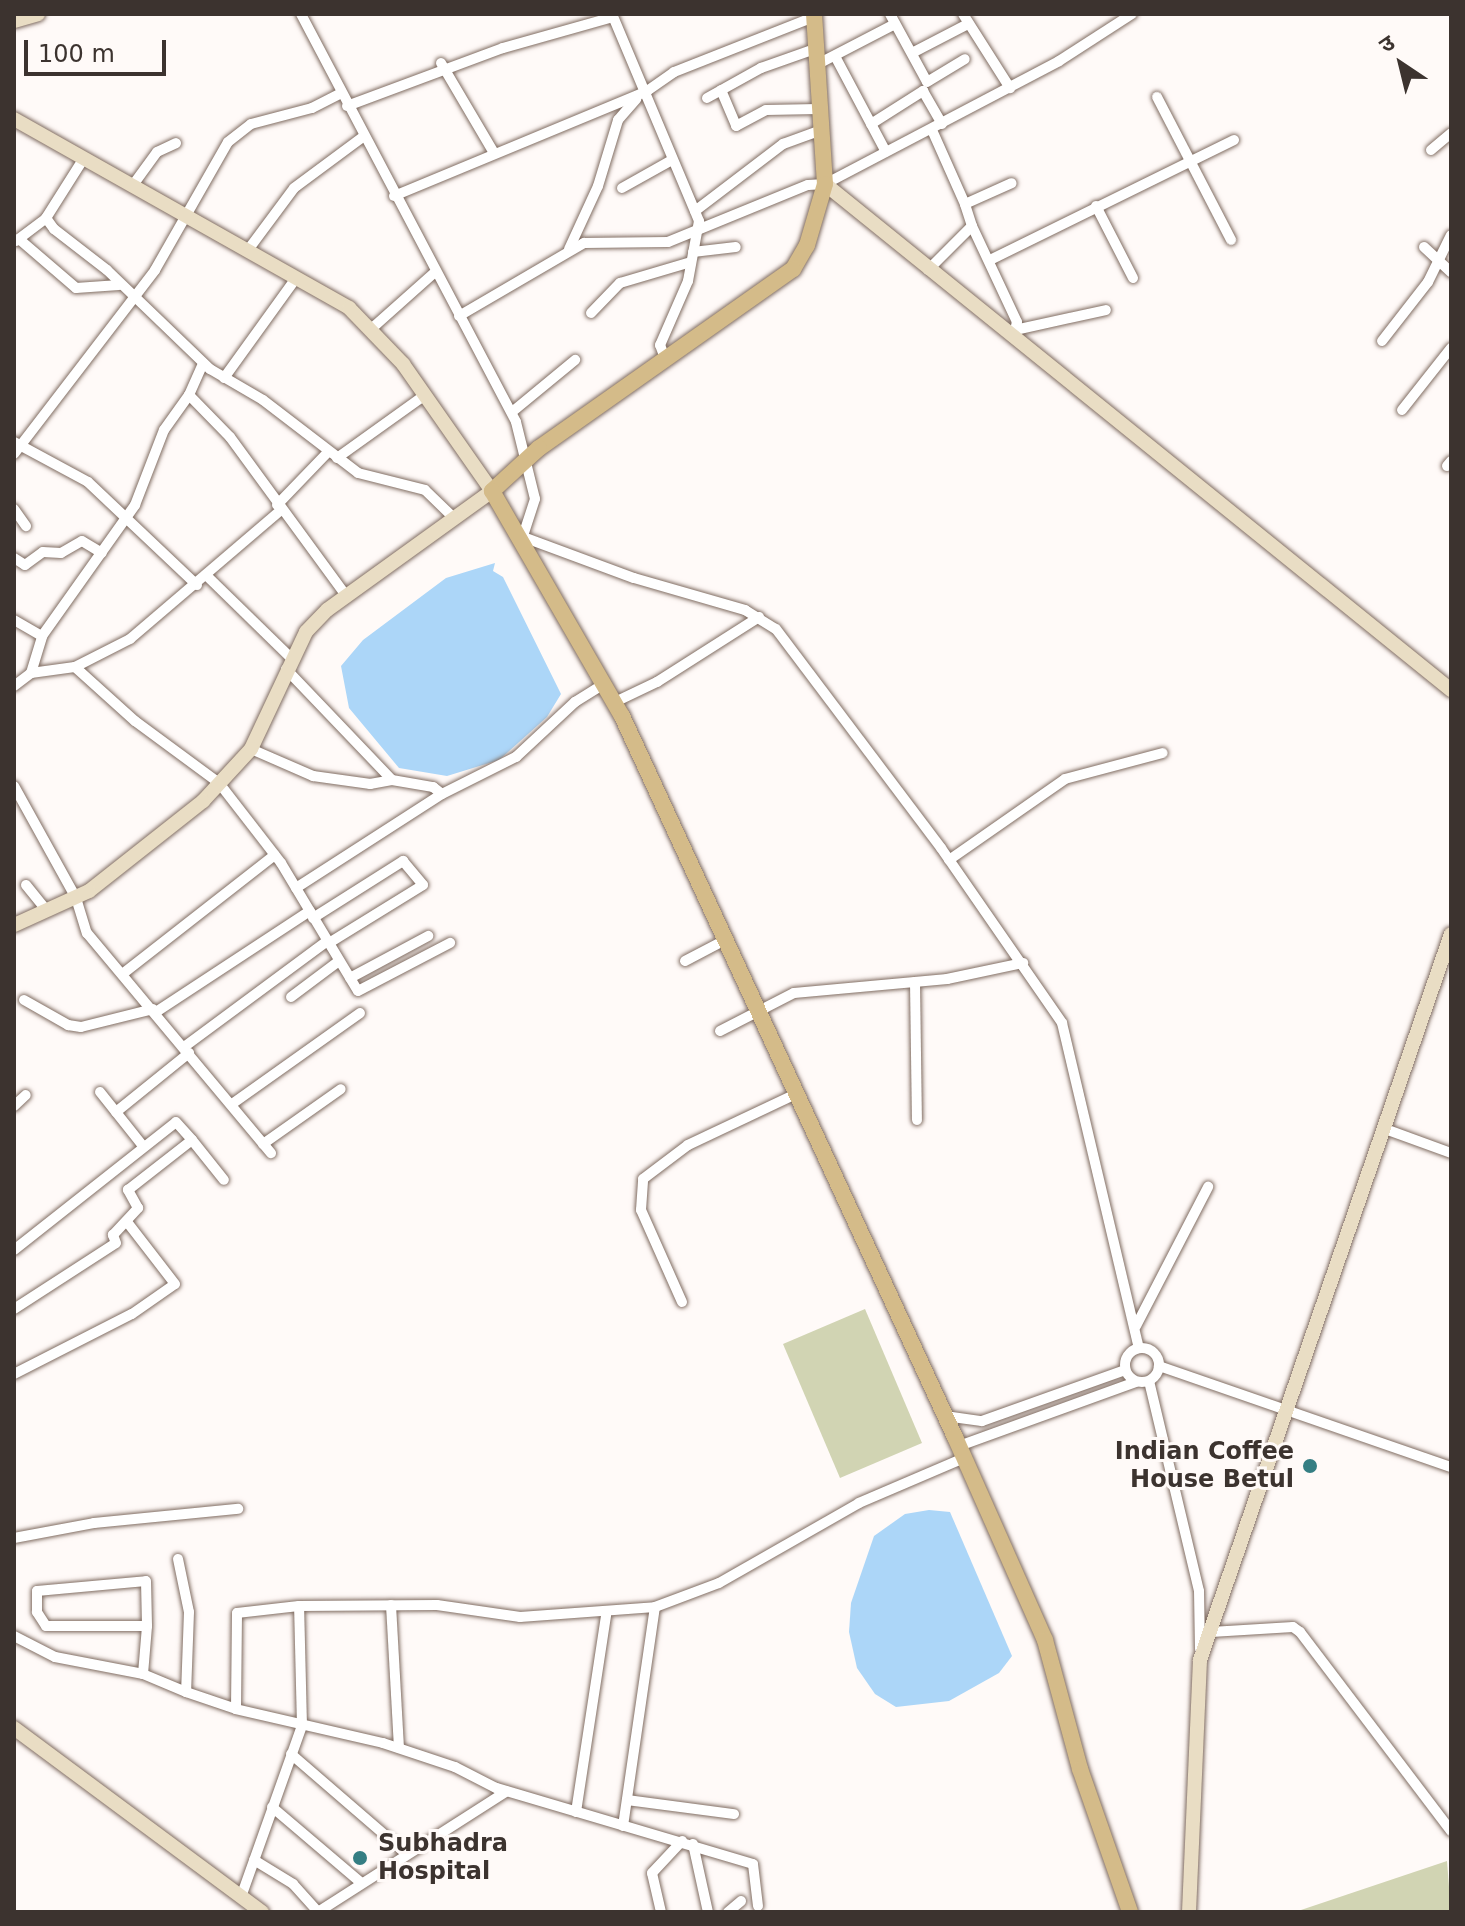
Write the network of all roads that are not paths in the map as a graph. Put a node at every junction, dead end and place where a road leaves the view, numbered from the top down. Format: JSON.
{"nodes":[{"id":1,"x":38,"y":14,"type":"edge"},
{"id":2,"x":301,"y":14,"type":"edge"},
{"id":3,"x":905,"y":14,"type":"edge"},
{"id":4,"x":1132,"y":14,"type":"edge"},
{"id":5,"x":612,"y":15,"type":"edge"},
{"id":6,"x":817,"y":15,"type":"edge"},
{"id":7,"x":893,"y":19,"type":"edge"},
{"id":8,"x":966,"y":19,"type":"edge"},
{"id":9,"x":14,"y":21,"type":"edge"},
{"id":10,"x":912,"y":53,"type":"junction"},
{"id":11,"x":816,"y":57,"type":"junction"},
{"id":12,"x":836,"y":58,"type":"junction"},
{"id":13,"x":965,"y":59,"type":"dead end"},
{"id":14,"x":443,"y":66,"type":"junction"},
{"id":15,"x":1010,"y":88,"type":"junction"},
{"id":16,"x":721,"y":90,"type":"junction"},
{"id":17,"x":647,"y":91,"type":"junction"},
{"id":18,"x":341,"y":93,"type":"junction"},
{"id":19,"x":1157,"y":97,"type":"dead end"},
{"id":20,"x":707,"y":98,"type":"dead end"},
{"id":21,"x":347,"y":106,"type":"junction"},
{"id":22,"x":818,"y":109,"type":"junction"},
{"id":23,"x":14,"y":119,"type":"edge"},
{"id":24,"x":871,"y":124,"type":"junction"},
{"id":25,"x":937,"y":127,"type":"junction"},
{"id":26,"x":819,"y":131,"type":"junction"},
{"id":27,"x":1451,"y":133,"type":"edge"},
{"id":28,"x":363,"y":137,"type":"junction"},
{"id":29,"x":1234,"y":140,"type":"dead end"},
{"id":30,"x":176,"y":143,"type":"dead end"},
{"id":31,"x":1431,"y":150,"type":"dead end"},
{"id":32,"x":886,"y":152,"type":"junction"},
{"id":33,"x":494,"y":153,"type":"junction"},
{"id":34,"x":84,"y":158,"type":"junction"},
{"id":35,"x":1191,"y":159,"type":"junction"},
{"id":36,"x":672,"y":160,"type":"junction"},
{"id":37,"x":1012,"y":183,"type":"dead end"},
{"id":38,"x":825,"y":184,"type":"junction"},
{"id":39,"x":133,"y":185,"type":"junction"},
{"id":40,"x":622,"y":188,"type":"dead end"},
{"id":41,"x":394,"y":196,"type":"junction"},
{"id":42,"x":965,"y":204,"type":"junction"},
{"id":43,"x":1096,"y":206,"type":"junction"},
{"id":44,"x":695,"y":211,"type":"junction"},
{"id":45,"x":187,"y":216,"type":"junction"},
{"id":46,"x":46,"y":218,"type":"junction"},
{"id":47,"x":972,"y":226,"type":"junction"},
{"id":48,"x":697,"y":232,"type":"junction"},
{"id":49,"x":1451,"y":235,"type":"edge"},
{"id":50,"x":1231,"y":240,"type":"dead end"},
{"id":51,"x":16,"y":241,"type":"edge"},
{"id":52,"x":736,"y":247,"type":"dead end"},
{"id":53,"x":1424,"y":247,"type":"dead end"},
{"id":54,"x":569,"y":249,"type":"junction"},
{"id":55,"x":248,"y":250,"type":"junction"},
{"id":56,"x":692,"y":257,"type":"junction"},
{"id":57,"x":990,"y":260,"type":"junction"},
{"id":58,"x":1437,"y":260,"type":"junction"},
{"id":59,"x":928,"y":270,"type":"junction"},
{"id":60,"x":435,"y":272,"type":"junction"},
{"id":61,"x":1451,"y":272,"type":"edge"},
{"id":62,"x":296,"y":278,"type":"junction"},
{"id":63,"x":1133,"y":278,"type":"dead end"},
{"id":64,"x":119,"y":285,"type":"junction"},
{"id":65,"x":132,"y":299,"type":"junction"},
{"id":66,"x":1106,"y":310,"type":"dead end"},
{"id":67,"x":591,"y":313,"type":"dead end"},
{"id":68,"x":459,"y":316,"type":"junction"},
{"id":69,"x":370,"y":330,"type":"junction"},
{"id":70,"x":1014,"y":334,"type":"junction"},
{"id":71,"x":1382,"y":341,"type":"dead end"},
{"id":72,"x":1451,"y":348,"type":"edge"},
{"id":73,"x":575,"y":360,"type":"dead end"},
{"id":74,"x":666,"y":361,"type":"junction"},
{"id":75,"x":203,"y":363,"type":"junction"},
{"id":76,"x":224,"y":378,"type":"junction"},
{"id":77,"x":189,"y":395,"type":"junction"},
{"id":78,"x":425,"y":395,"type":"junction"},
{"id":79,"x":1402,"y":410,"type":"dead end"},
{"id":80,"x":512,"y":412,"type":"junction"},
{"id":81,"x":16,"y":447,"type":"edge"},
{"id":82,"x":332,"y":455,"type":"junction"},
{"id":83,"x":526,"y":461,"type":"junction"},
{"id":84,"x":492,"y":491,"type":"junction"},
{"id":85,"x":279,"y":507,"type":"junction"},
{"id":86,"x":14,"y":509,"type":"edge"},
{"id":87,"x":126,"y":518,"type":"junction"},
{"id":88,"x":454,"y":518,"type":"junction"},
{"id":89,"x":26,"y":526,"type":"dead end"},
{"id":90,"x":523,"y":537,"type":"junction"},
{"id":91,"x":102,"y":553,"type":"junction"},
{"id":92,"x":14,"y":558,"type":"edge"},
{"id":93,"x":207,"y":576,"type":"junction"},
{"id":94,"x":197,"y":585,"type":"junction"},
{"id":95,"x":345,"y":594,"type":"junction"},
{"id":96,"x":759,"y":617,"type":"junction"},
{"id":97,"x":14,"y":620,"type":"edge"},
{"id":98,"x":42,"y":636,"type":"junction"},
{"id":99,"x":289,"y":664,"type":"junction"},
{"id":100,"x":75,"y":667,"type":"junction"},
{"id":101,"x":31,"y":673,"type":"junction"},
{"id":102,"x":604,"y":684,"type":"junction"},
{"id":103,"x":14,"y":686,"type":"edge"},
{"id":104,"x":1451,"y":690,"type":"edge"},
{"id":105,"x":615,"y":702,"type":"junction"},
{"id":106,"x":251,"y":749,"type":"junction"},
{"id":107,"x":1163,"y":753,"type":"dead end"},
{"id":108,"x":392,"y":780,"type":"junction"},
{"id":109,"x":219,"y":783,"type":"junction"},
{"id":110,"x":14,"y":786,"type":"edge"},
{"id":111,"x":442,"y":794,"type":"junction"},
{"id":112,"x":275,"y":855,"type":"junction"},
{"id":113,"x":949,"y":860,"type":"junction"},
{"id":114,"x":26,"y":885,"type":"dead end"},
{"id":115,"x":296,"y":888,"type":"junction"},
{"id":116,"x":76,"y":898,"type":"junction"},
{"id":117,"x":47,"y":911,"type":"junction"},
{"id":118,"x":312,"y":914,"type":"junction"},
{"id":119,"x":14,"y":925,"type":"edge"},
{"id":120,"x":1451,"y":934,"type":"edge"},
{"id":121,"x":428,"y":936,"type":"dead end"},
{"id":122,"x":725,"y":940,"type":"junction"},
{"id":123,"x":328,"y":942,"type":"junction"},
{"id":124,"x":450,"y":943,"type":"dead end"},
{"id":125,"x":339,"y":961,"type":"junction"},
{"id":126,"x":685,"y":961,"type":"dead end"},
{"id":127,"x":1023,"y":963,"type":"junction"},
{"id":128,"x":125,"y":972,"type":"junction"},
{"id":129,"x":350,"y":978,"type":"junction"},
{"id":130,"x":915,"y":982,"type":"junction"},
{"id":131,"x":291,"y":997,"type":"dead end"},
{"id":132,"x":24,"y":1000,"type":"dead end"},
{"id":133,"x":155,"y":1010,"type":"junction"},
{"id":134,"x":360,"y":1013,"type":"dead end"},
{"id":135,"x":759,"y":1013,"type":"junction"},
{"id":136,"x":720,"y":1031,"type":"dead end"},
{"id":137,"x":187,"y":1050,"type":"junction"},
{"id":138,"x":341,"y":1089,"type":"dead end"},
{"id":139,"x":100,"y":1092,"type":"dead end"},
{"id":140,"x":796,"y":1094,"type":"junction"},
{"id":141,"x":26,"y":1095,"type":"dead end"},
{"id":142,"x":232,"y":1104,"type":"junction"},
{"id":143,"x":14,"y":1106,"type":"edge"},
{"id":144,"x":116,"y":1112,"type":"junction"},
{"id":145,"x":917,"y":1120,"type":"dead end"},
{"id":146,"x":1385,"y":1129,"type":"junction"},
{"id":147,"x":192,"y":1140,"type":"junction"},
{"id":148,"x":143,"y":1146,"type":"junction"},
{"id":149,"x":1451,"y":1153,"type":"edge"},
{"id":150,"x":224,"y":1180,"type":"dead end"},
{"id":151,"x":1208,"y":1187,"type":"dead end"},
{"id":152,"x":127,"y":1222,"type":"junction"},
{"id":153,"x":14,"y":1250,"type":"edge"},
{"id":154,"x":682,"y":1302,"type":"dead end"},
{"id":155,"x":14,"y":1309,"type":"edge"},
{"id":156,"x":1136,"y":1326,"type":"junction"},
{"id":157,"x":1139,"y":1348,"type":"junction"},
{"id":158,"x":1159,"y":1366,"type":"junction"},
{"id":159,"x":1125,"y":1370,"type":"junction"},
{"id":160,"x":14,"y":1374,"type":"edge"},
{"id":161,"x":1149,"y":1381,"type":"junction"},
{"id":162,"x":1136,"y":1382,"type":"junction"},
{"id":163,"x":1291,"y":1410,"type":"junction"},
{"id":164,"x":945,"y":1416,"type":"junction"},
{"id":165,"x":962,"y":1452,"type":"junction"},
{"id":166,"x":1451,"y":1467,"type":"edge"},
{"id":167,"x":238,"y":1509,"type":"dead end"},
{"id":168,"x":14,"y":1538,"type":"edge"},
{"id":169,"x":178,"y":1559,"type":"dead end"},
{"id":170,"x":391,"y":1605,"type":"junction"},
{"id":171,"x":299,"y":1606,"type":"junction"},
{"id":172,"x":655,"y":1607,"type":"junction"},
{"id":173,"x":606,"y":1615,"type":"junction"},
{"id":174,"x":147,"y":1626,"type":"junction"},
{"id":175,"x":1211,"y":1632,"type":"junction"},
{"id":176,"x":14,"y":1636,"type":"edge"},
{"id":177,"x":1200,"y":1660,"type":"junction"},
{"id":178,"x":143,"y":1674,"type":"junction"},
{"id":179,"x":186,"y":1692,"type":"junction"},
{"id":180,"x":236,"y":1709,"type":"junction"},
{"id":181,"x":302,"y":1726,"type":"junction"},
{"id":182,"x":14,"y":1728,"type":"edge"},
{"id":183,"x":399,"y":1748,"type":"junction"},
{"id":184,"x":291,"y":1754,"type":"junction"},
{"id":185,"x":507,"y":1791,"type":"junction"},
{"id":186,"x":627,"y":1800,"type":"junction"},
{"id":187,"x":272,"y":1807,"type":"junction"},
{"id":188,"x":576,"y":1812,"type":"junction"},
{"id":189,"x":734,"y":1814,"type":"dead end"},
{"id":190,"x":623,"y":1826,"type":"junction"},
{"id":191,"x":1450,"y":1828,"type":"edge"},
{"id":192,"x":687,"y":1843,"type":"junction"},
{"id":193,"x":407,"y":1854,"type":"junction"},
{"id":194,"x":254,"y":1860,"type":"junction"},
{"id":195,"x":360,"y":1882,"type":"junction"},
{"id":196,"x":241,"y":1897,"type":"junction"},
{"id":197,"x":741,"y":1901,"type":"dead end"},
{"id":198,"x":758,"y":1906,"type":"dead end"},
{"id":199,"x":262,"y":1912,"type":"edge"},
{"id":200,"x":318,"y":1912,"type":"edge"},
{"id":201,"x":661,"y":1912,"type":"edge"},
{"id":202,"x":708,"y":1912,"type":"edge"},
{"id":203,"x":728,"y":1912,"type":"edge"},
{"id":204,"x":1130,"y":1912,"type":"edge"},
{"id":205,"x":1189,"y":1912,"type":"edge"}],
"edges":[{"from":1,"to":9,"type":"main road"},
{"from":2,"to":18,"type":"street"},
{"from":3,"to":7,"type":"street"},
{"from":4,"to":15,"type":"street"},
{"from":5,"to":14,"type":"street"},
{"from":5,"to":17,"type":"street"},
{"from":6,"to":11,"type":"main road"},
{"from":6,"to":17,"type":"street"},
{"from":7,"to":10,"type":"street"},
{"from":7,"to":12,"type":"street"},
{"from":8,"to":10,"type":"street"},
{"from":8,"to":15,"type":"street"},
{"from":10,"to":13,"type":"street"},
{"from":11,"to":12,"type":"street"},
{"from":11,"to":16,"type":"street"},
{"from":11,"to":22,"type":"main road"},
{"from":12,"to":24,"type":"street"},
{"from":14,"to":21,"type":"street"},
{"from":14,"to":33,"type":"street"},
{"from":15,"to":25,"type":"street"},
{"from":16,"to":20,"type":"street"},
{"from":16,"to":22,"type":"street"},
{"from":17,"to":33,"type":"street"},
{"from":17,"to":36,"type":"street"},
{"from":17,"to":54,"type":"street"},
{"from":18,"to":21,"type":"street"},
{"from":18,"to":45,"type":"street"},
{"from":19,"to":35,"type":"street"},
{"from":21,"to":28,"type":"street"},
{"from":22,"to":26,"type":"main road"},
{"from":23,"to":34,"type":"main road"},
{"from":24,"to":25,"type":"street"},
{"from":24,"to":32,"type":"street"},
{"from":25,"to":32,"type":"street"},
{"from":25,"to":42,"type":"street"},
{"from":26,"to":38,"type":"main road"},
{"from":26,"to":44,"type":"street"},
{"from":27,"to":31,"type":"street"},
{"from":28,"to":41,"type":"street"},
{"from":28,"to":55,"type":"street"},
{"from":29,"to":35,"type":"street"},
{"from":30,"to":39,"type":"street"},
{"from":32,"to":38,"type":"street"},
{"from":33,"to":41,"type":"street"},
{"from":34,"to":39,"type":"main road"},
{"from":34,"to":46,"type":"street"},
{"from":35,"to":43,"type":"street"},
{"from":35,"to":50,"type":"street"},
{"from":36,"to":40,"type":"street"},
{"from":36,"to":44,"type":"street"},
{"from":37,"to":42,"type":"street"},
{"from":38,"to":48,"type":"street"},
{"from":38,"to":59,"type":"main road"},
{"from":38,"to":74,"type":"main road"},
{"from":39,"to":45,"type":"main road"},
{"from":41,"to":60,"type":"street"},
{"from":42,"to":47,"type":"street"},
{"from":43,"to":57,"type":"street"},
{"from":43,"to":63,"type":"street"},
{"from":44,"to":48,"type":"street"},
{"from":45,"to":55,"type":"main road"},
{"from":45,"to":65,"type":"street"},
{"from":46,"to":51,"type":"street"},
{"from":46,"to":64,"type":"street"},
{"from":47,"to":57,"type":"street"},
{"from":47,"to":59,"type":"street"},
{"from":48,"to":54,"type":"street"},
{"from":48,"to":56,"type":"street"},
{"from":49,"to":58,"type":"street"},
{"from":51,"to":64,"type":"street"},
{"from":52,"to":56,"type":"street"},
{"from":53,"to":58,"type":"street"},
{"from":54,"to":68,"type":"street"},
{"from":55,"to":62,"type":"main road"},
{"from":56,"to":67,"type":"street"},
{"from":56,"to":74,"type":"street"},
{"from":57,"to":70,"type":"street"},
{"from":58,"to":61,"type":"street"},
{"from":58,"to":71,"type":"street"},
{"from":59,"to":70,"type":"main road"},
{"from":60,"to":68,"type":"street"},
{"from":60,"to":69,"type":"street"},
{"from":62,"to":69,"type":"main road"},
{"from":62,"to":76,"type":"street"},
{"from":64,"to":65,"type":"street"},
{"from":65,"to":75,"type":"street"},
{"from":65,"to":81,"type":"street"},
{"from":66,"to":70,"type":"street"},
{"from":68,"to":80,"type":"street"},
{"from":69,"to":78,"type":"main road"},
{"from":70,"to":104,"type":"main road"},
{"from":72,"to":79,"type":"street"},
{"from":73,"to":80,"type":"street"},
{"from":74,"to":83,"type":"main road"},
{"from":75,"to":76,"type":"street"},
{"from":75,"to":77,"type":"street"},
{"from":76,"to":82,"type":"street"},
{"from":77,"to":85,"type":"street"},
{"from":77,"to":87,"type":"street"},
{"from":78,"to":82,"type":"street"},
{"from":78,"to":84,"type":"main road"},
{"from":80,"to":83,"type":"street"},
{"from":81,"to":87,"type":"street"},
{"from":82,"to":85,"type":"street"},
{"from":82,"to":88,"type":"street"},
{"from":83,"to":84,"type":"main road"},
{"from":83,"to":90,"type":"street"},
{"from":84,"to":88,"type":"main road"},
{"from":84,"to":90,"type":"main road"},
{"from":85,"to":93,"type":"street"},
{"from":85,"to":95,"type":"street"},
{"from":86,"to":89,"type":"street"},
{"from":87,"to":91,"type":"street"},
{"from":87,"to":94,"type":"street"},
{"from":88,"to":95,"type":"main road"},
{"from":90,"to":96,"type":"street"},
{"from":90,"to":102,"type":"main road"},
{"from":91,"to":92,"type":"street"},
{"from":91,"to":98,"type":"street"},
{"from":93,"to":94,"type":"street"},
{"from":93,"to":99,"type":"street"},
{"from":94,"to":100,"type":"street"},
{"from":95,"to":99,"type":"main road"},
{"from":96,"to":105,"type":"street"},
{"from":96,"to":113,"type":"street"},
{"from":97,"to":98,"type":"street"},
{"from":98,"to":101,"type":"street"},
{"from":99,"to":106,"type":"main road"},
{"from":99,"to":108,"type":"street"},
{"from":100,"to":101,"type":"street"},
{"from":100,"to":109,"type":"street"},
{"from":101,"to":103,"type":"street"},
{"from":102,"to":105,"type":"main road"},
{"from":102,"to":111,"type":"street"},
{"from":105,"to":122,"type":"main road"},
{"from":106,"to":108,"type":"street"},
{"from":106,"to":109,"type":"main road"},
{"from":107,"to":113,"type":"street"},
{"from":108,"to":111,"type":"street"},
{"from":109,"to":112,"type":"street"},
{"from":109,"to":116,"type":"main road"},
{"from":110,"to":116,"type":"street"},
{"from":111,"to":115,"type":"street"},
{"from":112,"to":115,"type":"street"},
{"from":112,"to":128,"type":"street"},
{"from":113,"to":127,"type":"street"},
{"from":114,"to":117,"type":"street"},
{"from":115,"to":118,"type":"street"},
{"from":116,"to":117,"type":"main road"},
{"from":116,"to":128,"type":"street"},
{"from":117,"to":119,"type":"main road"},
{"from":118,"to":123,"type":"street"},
{"from":118,"to":123,"type":"street"},
{"from":118,"to":133,"type":"street"},
{"from":120,"to":146,"type":"main road"},
{"from":121,"to":129,"type":"street"},
{"from":122,"to":126,"type":"street"},
{"from":122,"to":135,"type":"main road"},
{"from":123,"to":125,"type":"street"},
{"from":123,"to":137,"type":"street"},
{"from":124,"to":129,"type":"street"},
{"from":125,"to":129,"type":"street"},
{"from":125,"to":131,"type":"street"},
{"from":127,"to":130,"type":"street"},
{"from":127,"to":156,"type":"street"},
{"from":128,"to":133,"type":"street"},
{"from":130,"to":135,"type":"street"},
{"from":130,"to":145,"type":"street"},
{"from":132,"to":133,"type":"street"},
{"from":133,"to":137,"type":"street"},
{"from":134,"to":142,"type":"street"},
{"from":135,"to":136,"type":"street"},
{"from":135,"to":140,"type":"main road"},
{"from":137,"to":142,"type":"street"},
{"from":137,"to":144,"type":"street"},
{"from":138,"to":142,"type":"street"},
{"from":139,"to":144,"type":"street"},
{"from":140,"to":154,"type":"street"},
{"from":140,"to":164,"type":"main road"},
{"from":141,"to":143,"type":"street"},
{"from":144,"to":148,"type":"street"},
{"from":146,"to":149,"type":"street"},
{"from":146,"to":163,"type":"main road"},
{"from":147,"to":148,"type":"street"},
{"from":147,"to":150,"type":"street"},
{"from":147,"to":152,"type":"street"},
{"from":148,"to":153,"type":"street"},
{"from":151,"to":156,"type":"street"},
{"from":152,"to":155,"type":"street"},
{"from":152,"to":160,"type":"street"},
{"from":156,"to":157,"type":"street"},
{"from":157,"to":158,"type":"street"},
{"from":157,"to":159,"type":"street"},
{"from":158,"to":161,"type":"street"},
{"from":158,"to":163,"type":"street"},
{"from":159,"to":162,"type":"street"},
{"from":159,"to":164,"type":"street"},
{"from":161,"to":162,"type":"street"},
{"from":161,"to":177,"type":"street"},
{"from":162,"to":165,"type":"street"},
{"from":163,"to":166,"type":"street"},
{"from":163,"to":175,"type":"main road"},
{"from":164,"to":165,"type":"main road"},
{"from":165,"to":172,"type":"street"},
{"from":165,"to":204,"type":"main road"},
{"from":167,"to":168,"type":"street"},
{"from":169,"to":179,"type":"street"},
{"from":170,"to":171,"type":"street"},
{"from":170,"to":173,"type":"street"},
{"from":170,"to":183,"type":"street"},
{"from":171,"to":180,"type":"street"},
{"from":171,"to":181,"type":"street"},
{"from":172,"to":173,"type":"street"},
{"from":172,"to":186,"type":"street"},
{"from":173,"to":188,"type":"street"},
{"from":174,"to":174,"type":"street"},
{"from":174,"to":178,"type":"street"},
{"from":175,"to":177,"type":"main road"},
{"from":175,"to":191,"type":"street"},
{"from":176,"to":178,"type":"street"},
{"from":177,"to":205,"type":"main road"},
{"from":178,"to":179,"type":"street"},
{"from":179,"to":180,"type":"street"},
{"from":180,"to":181,"type":"street"},
{"from":181,"to":183,"type":"street"},
{"from":181,"to":184,"type":"street"},
{"from":182,"to":196,"type":"main road"},
{"from":183,"to":185,"type":"street"},
{"from":184,"to":187,"type":"street"},
{"from":184,"to":193,"type":"street"},
{"from":185,"to":188,"type":"street"},
{"from":185,"to":193,"type":"street"},
{"from":186,"to":189,"type":"street"},
{"from":186,"to":190,"type":"street"},
{"from":187,"to":194,"type":"street"},
{"from":187,"to":195,"type":"street"},
{"from":188,"to":190,"type":"street"},
{"from":190,"to":192,"type":"street"},
{"from":192,"to":198,"type":"street"},
{"from":192,"to":201,"type":"street"},
{"from":192,"to":202,"type":"street"},
{"from":193,"to":195,"type":"street"},
{"from":194,"to":196,"type":"street"},
{"from":194,"to":200,"type":"street"},
{"from":195,"to":200,"type":"street"},
{"from":196,"to":199,"type":"main road"},
{"from":197,"to":203,"type":"street"}]}
